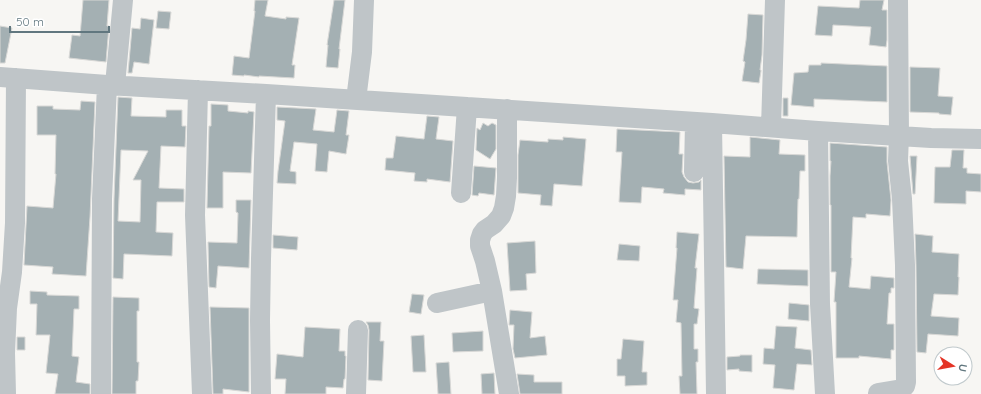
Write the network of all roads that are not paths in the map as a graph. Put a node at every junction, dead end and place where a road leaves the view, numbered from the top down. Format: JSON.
{"nodes":[{"id":1,"x":123,"y":0,"type":"edge"},
{"id":2,"x":364,"y":0,"type":"edge"},
{"id":3,"x":775,"y":0,"type":"edge"},
{"id":4,"x":898,"y":0,"type":"edge"},
{"id":5,"x":8,"y":78,"type":"edge"},
{"id":6,"x":111,"y":85,"type":"junction"},
{"id":7,"x":198,"y":90,"type":"junction"},
{"id":8,"x":266,"y":94,"type":"junction"},
{"id":9,"x":356,"y":100,"type":"junction"},
{"id":10,"x":467,"y":107,"type":"junction"},
{"id":11,"x":507,"y":109,"type":"junction"},
{"id":12,"x":704,"y":122,"type":"junction"},
{"id":13,"x":771,"y":127,"type":"junction"},
{"id":14,"x":818,"y":131,"type":"junction"},
{"id":15,"x":899,"y":135,"type":"junction"},
{"id":16,"x":981,"y":139,"type":"edge"},
{"id":17,"x":694,"y":172,"type":"dead end"},
{"id":18,"x":461,"y":193,"type":"dead end"},
{"id":19,"x":492,"y":291,"type":"junction"},
{"id":20,"x":437,"y":303,"type":"dead end"},
{"id":21,"x":358,"y":330,"type":"dead end"},
{"id":22,"x":6,"y":394,"type":"edge"},
{"id":23,"x":101,"y":394,"type":"edge"},
{"id":24,"x":202,"y":394,"type":"edge"},
{"id":25,"x":261,"y":394,"type":"edge"},
{"id":26,"x":356,"y":394,"type":"edge"},
{"id":27,"x":509,"y":394,"type":"edge"},
{"id":28,"x":716,"y":394,"type":"edge"},
{"id":29,"x":825,"y":394,"type":"edge"},
{"id":30,"x":874,"y":394,"type":"edge"}],
"edges":[{"from":1,"to":6,"type":"street"},
{"from":2,"to":9,"type":"street"},
{"from":3,"to":13,"type":"street"},
{"from":4,"to":15,"type":"street"},
{"from":5,"to":6,"type":"street"},
{"from":5,"to":22,"type":"street"},
{"from":6,"to":7,"type":"street"},
{"from":6,"to":23,"type":"street"},
{"from":7,"to":8,"type":"street"},
{"from":7,"to":24,"type":"street"},
{"from":8,"to":9,"type":"street"},
{"from":8,"to":25,"type":"street"},
{"from":9,"to":10,"type":"street"},
{"from":10,"to":11,"type":"street"},
{"from":10,"to":18,"type":"street"},
{"from":11,"to":12,"type":"street"},
{"from":11,"to":19,"type":"street"},
{"from":12,"to":13,"type":"street"},
{"from":12,"to":17,"type":"street"},
{"from":12,"to":28,"type":"street"},
{"from":13,"to":14,"type":"street"},
{"from":14,"to":15,"type":"street"},
{"from":14,"to":29,"type":"street"},
{"from":15,"to":16,"type":"street"},
{"from":15,"to":30,"type":"street"},
{"from":19,"to":20,"type":"street"},
{"from":19,"to":27,"type":"street"},
{"from":21,"to":26,"type":"street"}]}
